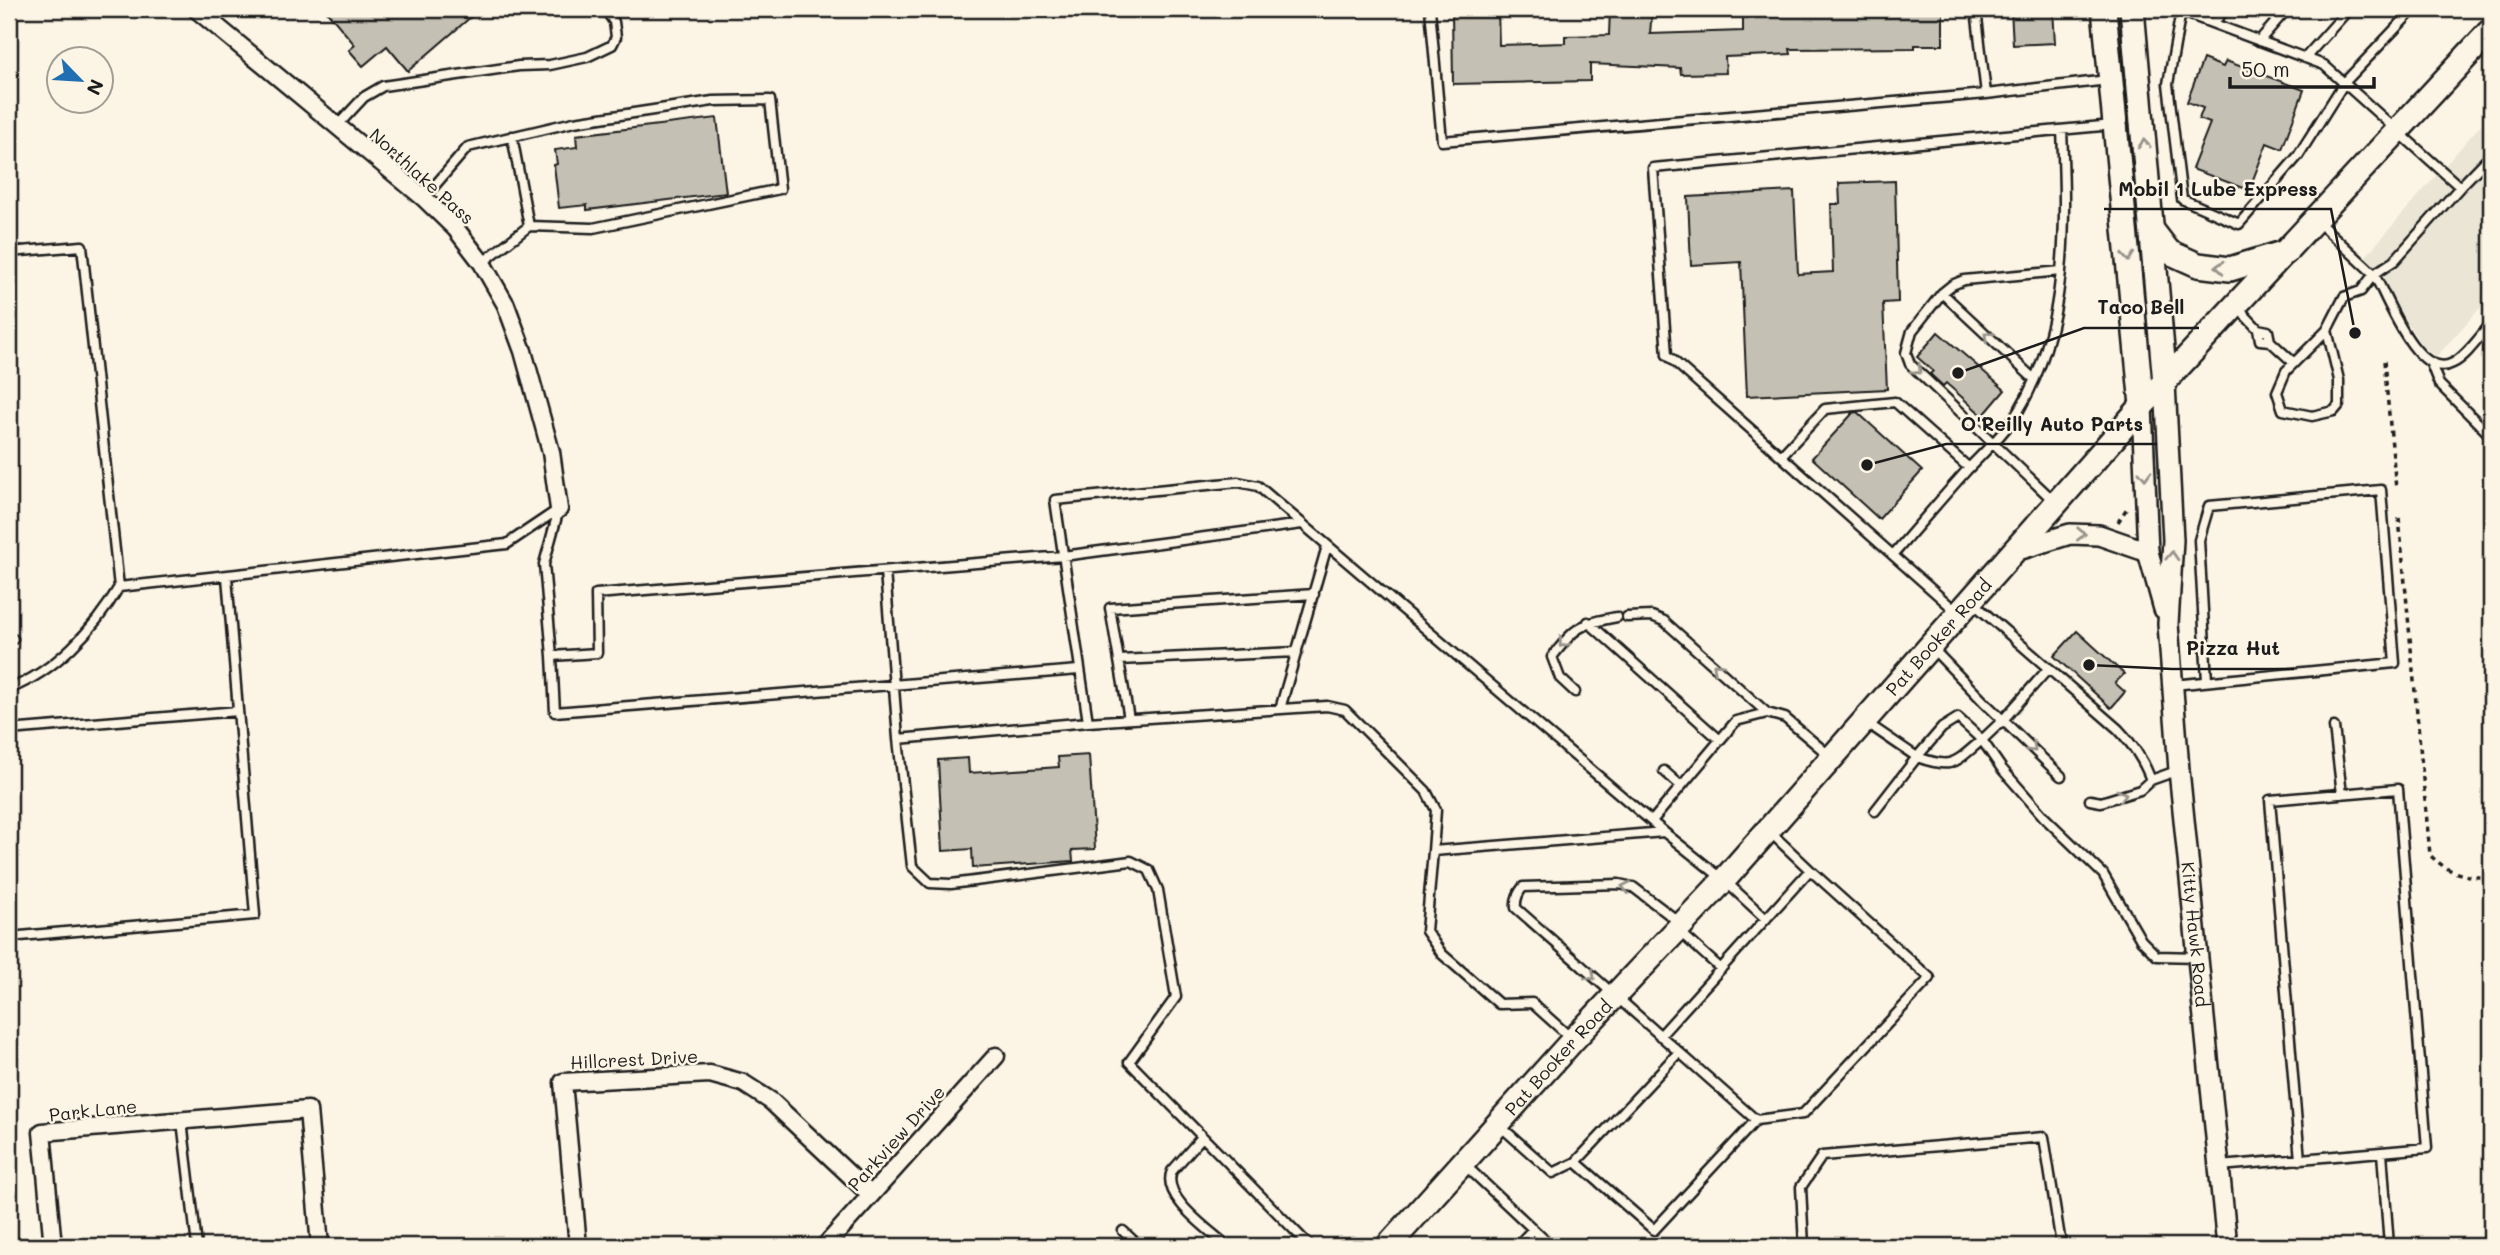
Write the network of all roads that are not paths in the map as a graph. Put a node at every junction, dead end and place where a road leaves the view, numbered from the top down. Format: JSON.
{"nodes":[{"id":1,"x":196,"y":9,"type":"edge"},
{"id":2,"x":606,"y":9,"type":"edge"},
{"id":3,"x":1430,"y":9,"type":"edge"},
{"id":4,"x":1976,"y":9,"type":"edge"},
{"id":5,"x":2226,"y":9,"type":"edge"},
{"id":6,"x":2287,"y":9,"type":"edge"},
{"id":7,"x":2349,"y":9,"type":"edge"},
{"id":8,"x":2414,"y":9,"type":"edge"},
{"id":9,"x":2177,"y":10,"type":"edge"},
{"id":10,"x":2135,"y":12,"type":"edge"},
{"id":11,"x":2105,"y":14,"type":"edge"},
{"id":12,"x":2213,"y":23,"type":"junction"},
{"id":13,"x":2491,"y":30,"type":"edge"},
{"id":14,"x":2259,"y":41,"type":"junction"},
{"id":15,"x":2305,"y":58,"type":"junction"},
{"id":16,"x":2111,"y":80,"type":"junction"},
{"id":17,"x":2344,"y":83,"type":"junction"},
{"id":18,"x":1986,"y":94,"type":"junction"},
{"id":19,"x":2116,"y":125,"type":"junction"},
{"id":20,"x":337,"y":127,"type":"junction"},
{"id":21,"x":2062,"y":130,"type":"junction"},
{"id":22,"x":2398,"y":131,"type":"junction"},
{"id":23,"x":512,"y":136,"type":"junction"},
{"id":24,"x":2491,"y":155,"type":"edge"},
{"id":25,"x":2460,"y":187,"type":"junction"},
{"id":26,"x":424,"y":198,"type":"junction"},
{"id":27,"x":2316,"y":220,"type":"junction"},
{"id":28,"x":529,"y":226,"type":"junction"},
{"id":29,"x":2152,"y":230,"type":"junction"},
{"id":30,"x":9,"y":252,"type":"edge"},
{"id":31,"x":2286,"y":252,"type":"junction"},
{"id":32,"x":482,"y":264,"type":"junction"},
{"id":33,"x":2061,"y":271,"type":"junction"},
{"id":34,"x":2374,"y":274,"type":"junction"},
{"id":35,"x":1942,"y":293,"type":"junction"},
{"id":36,"x":2236,"y":306,"type":"junction"},
{"id":37,"x":2491,"y":324,"type":"edge"},
{"id":38,"x":2327,"y":330,"type":"junction"},
{"id":39,"x":2294,"y":363,"type":"junction"},
{"id":40,"x":2431,"y":364,"type":"junction"},
{"id":41,"x":2034,"y":379,"type":"junction"},
{"id":42,"x":2165,"y":383,"type":"junction"},
{"id":43,"x":2142,"y":406,"type":"junction"},
{"id":44,"x":2491,"y":436,"type":"edge"},
{"id":45,"x":1994,"y":443,"type":"junction"},
{"id":46,"x":1781,"y":456,"type":"junction"},
{"id":47,"x":1969,"y":468,"type":"junction"},
{"id":48,"x":2057,"y":504,"type":"junction"},
{"id":49,"x":559,"y":509,"type":"junction"},
{"id":50,"x":1302,"y":524,"type":"junction"},
{"id":51,"x":1327,"y":546,"type":"junction"},
{"id":52,"x":2015,"y":551,"type":"junction"},
{"id":53,"x":2148,"y":552,"type":"junction"},
{"id":54,"x":1893,"y":555,"type":"junction"},
{"id":55,"x":1063,"y":556,"type":"junction"},
{"id":56,"x":885,"y":570,"type":"junction"},
{"id":57,"x":227,"y":577,"type":"junction"},
{"id":58,"x":119,"y":587,"type":"junction"},
{"id":59,"x":1314,"y":594,"type":"junction"},
{"id":60,"x":1965,"y":607,"type":"junction"},
{"id":61,"x":1617,"y":617,"type":"dead end"},
{"id":62,"x":1628,"y":617,"type":"dead end"},
{"id":63,"x":1588,"y":622,"type":"junction"},
{"id":64,"x":2168,"y":624,"type":"junction"},
{"id":65,"x":1930,"y":646,"type":"junction"},
{"id":66,"x":1297,"y":652,"type":"junction"},
{"id":67,"x":552,"y":656,"type":"junction"},
{"id":68,"x":1119,"y":660,"type":"junction"},
{"id":69,"x":2049,"y":668,"type":"junction"},
{"id":70,"x":1079,"y":670,"type":"junction"},
{"id":71,"x":2207,"y":681,"type":"junction"},
{"id":72,"x":894,"y":685,"type":"junction"},
{"id":73,"x":2173,"y":685,"type":"junction"},
{"id":74,"x":9,"y":689,"type":"edge"},
{"id":75,"x":1575,"y":692,"type":"dead end"},
{"id":76,"x":1280,"y":709,"type":"junction"},
{"id":77,"x":238,"y":711,"type":"junction"},
{"id":78,"x":1767,"y":713,"type":"junction"},
{"id":79,"x":1129,"y":719,"type":"junction"},
{"id":80,"x":2003,"y":720,"type":"junction"},
{"id":81,"x":1865,"y":721,"type":"junction"},
{"id":82,"x":1087,"y":722,"type":"junction"},
{"id":83,"x":2334,"y":727,"type":"dead end"},
{"id":84,"x":9,"y":730,"type":"edge"},
{"id":85,"x":898,"y":739,"type":"junction"},
{"id":86,"x":1720,"y":740,"type":"junction"},
{"id":87,"x":1982,"y":740,"type":"junction"},
{"id":88,"x":1917,"y":757,"type":"junction"},
{"id":89,"x":1832,"y":758,"type":"junction"},
{"id":90,"x":2179,"y":770,"type":"junction"},
{"id":91,"x":1664,"y":771,"type":"dead end"},
{"id":92,"x":2061,"y":776,"type":"dead end"},
{"id":93,"x":2151,"y":780,"type":"junction"},
{"id":94,"x":1681,"y":786,"type":"junction"},
{"id":95,"x":2342,"y":794,"type":"junction"},
{"id":96,"x":2090,"y":800,"type":"dead end"},
{"id":97,"x":1875,"y":811,"type":"dead end"},
{"id":98,"x":1652,"y":821,"type":"junction"},
{"id":99,"x":1768,"y":831,"type":"junction"},
{"id":100,"x":1664,"y":832,"type":"junction"},
{"id":101,"x":1433,"y":851,"type":"junction"},
{"id":102,"x":1810,"y":870,"type":"junction"},
{"id":103,"x":1724,"y":880,"type":"junction"},
{"id":104,"x":1766,"y":919,"type":"junction"},
{"id":105,"x":1679,"y":927,"type":"junction"},
{"id":106,"x":9,"y":937,"type":"edge"},
{"id":107,"x":2198,"y":957,"type":"junction"},
{"id":108,"x":1721,"y":969,"type":"junction"},
{"id":109,"x":1614,"y":996,"type":"junction"},
{"id":110,"x":1660,"y":1036,"type":"junction"},
{"id":111,"x":1573,"y":1040,"type":"junction"},
{"id":112,"x":1679,"y":1052,"type":"junction"},
{"id":113,"x":996,"y":1056,"type":"dead end"},
{"id":114,"x":178,"y":1120,"type":"junction"},
{"id":115,"x":1756,"y":1120,"type":"junction"},
{"id":116,"x":1498,"y":1124,"type":"junction"},
{"id":117,"x":1202,"y":1137,"type":"junction"},
{"id":118,"x":2382,"y":1153,"type":"junction"},
{"id":119,"x":2300,"y":1160,"type":"junction"},
{"id":120,"x":1576,"y":1162,"type":"junction"},
{"id":121,"x":1463,"y":1163,"type":"junction"},
{"id":122,"x":2220,"y":1166,"type":"junction"},
{"id":123,"x":872,"y":1195,"type":"junction"},
{"id":124,"x":1533,"y":1229,"type":"junction"},
{"id":125,"x":1123,"y":1231,"type":"dead end"},
{"id":126,"x":53,"y":1246,"type":"edge"},
{"id":127,"x":197,"y":1246,"type":"edge"},
{"id":128,"x":320,"y":1246,"type":"edge"},
{"id":129,"x":578,"y":1246,"type":"edge"},
{"id":130,"x":825,"y":1246,"type":"edge"},
{"id":131,"x":1139,"y":1246,"type":"edge"},
{"id":132,"x":1227,"y":1246,"type":"edge"},
{"id":133,"x":1310,"y":1246,"type":"edge"},
{"id":134,"x":1388,"y":1246,"type":"edge"},
{"id":135,"x":1517,"y":1246,"type":"edge"},
{"id":136,"x":1551,"y":1246,"type":"edge"},
{"id":137,"x":1804,"y":1246,"type":"edge"},
{"id":138,"x":2059,"y":1246,"type":"edge"},
{"id":139,"x":2228,"y":1246,"type":"edge"},
{"id":140,"x":2389,"y":1246,"type":"edge"}],
"edges":[{"from":1,"to":20,"type":"street","name":"Northlake Pass"},
{"from":2,"to":20,"type":"lane"},
{"from":3,"to":18,"type":"lane"},
{"from":4,"to":18,"type":"lane"},
{"from":5,"to":12,"type":"lane"},
{"from":6,"to":14,"type":"lane"},
{"from":7,"to":15,"type":"lane"},
{"from":8,"to":17,"type":"lane"},
{"from":9,"to":12,"type":"lane"},
{"from":9,"to":17,"type":"lane"},
{"from":10,"to":11,"type":"main road"},
{"from":29,"to":10,"type":"main road","name":"Kitty Hawk Road","one_way":true},
{"from":11,"to":16,"type":"main road","name":"Kitty Hawk Road"},
{"from":12,"to":14,"type":"lane"},
{"from":13,"to":22,"type":"main road","name":"Pat Booker Road"},
{"from":14,"to":15,"type":"lane"},
{"from":15,"to":17,"type":"lane"},
{"from":16,"to":18,"type":"lane"},
{"from":16,"to":19,"type":"main road","name":"Kitty Hawk Road"},
{"from":17,"to":22,"type":"lane"},
{"from":19,"to":21,"type":"lane"},
{"from":19,"to":43,"type":"main road","name":"Kitty Hawk Road","one_way":true},
{"from":20,"to":26,"type":"street","name":"Northlake Pass"},
{"from":21,"to":33,"type":"lane"},
{"from":21,"to":46,"type":"lane"},
{"from":22,"to":25,"type":"lane"},
{"from":22,"to":27,"type":"main road","name":"Pat Booker Road"},
{"from":23,"to":26,"type":"lane"},
{"from":23,"to":28,"type":"lane"},
{"from":23,"to":28,"type":"lane"},
{"from":24,"to":25,"type":"lane"},
{"from":25,"to":34,"type":"lane"},
{"from":26,"to":32,"type":"street","name":"Northlake Pass"},
{"from":27,"to":31,"type":"main road","name":"Pat Booker Road"},
{"from":27,"to":34,"type":"lane"},
{"from":28,"to":32,"type":"lane"},
{"from":31,"to":29,"type":"main road","one_way":true},
{"from":29,"to":42,"type":"main road","name":"Kitty Hawk Road"},
{"from":30,"to":58,"type":"lane"},
{"from":31,"to":36,"type":"main road","name":"Pat Booker Road"},
{"from":32,"to":49,"type":"street","name":"Northlake Pass"},
{"from":33,"to":35,"type":"lane"},
{"from":33,"to":41,"type":"lane"},
{"from":34,"to":38,"type":"lane"},
{"from":34,"to":40,"type":"lane"},
{"from":41,"to":35,"type":"lane","one_way":true},
{"from":35,"to":45,"type":"lane","one_way":true},
{"from":36,"to":39,"type":"lane"},
{"from":36,"to":42,"type":"main road","name":"Pat Booker Road"},
{"from":37,"to":40,"type":"lane"},
{"from":38,"to":39,"type":"lane"},
{"from":38,"to":39,"type":"lane"},
{"from":40,"to":44,"type":"lane"},
{"from":41,"to":45,"type":"lane"},
{"from":42,"to":43,"type":"main road","name":"Pat Booker Road"},
{"from":64,"to":42,"type":"street","name":"Kitty Hawk Road","one_way":true},
{"from":43,"to":48,"type":"main road","name":"Pat Booker Road"},
{"from":43,"to":53,"type":"street","name":"Kitty Hawk Road","one_way":true},
{"from":45,"to":47,"type":"lane"},
{"from":45,"to":48,"type":"lane"},
{"from":46,"to":47,"type":"lane"},
{"from":46,"to":54,"type":"lane"},
{"from":47,"to":54,"type":"lane"},
{"from":48,"to":52,"type":"main road","name":"Pat Booker Road"},
{"from":49,"to":57,"type":"lane"},
{"from":49,"to":67,"type":"lane"},
{"from":50,"to":51,"type":"lane"},
{"from":50,"to":55,"type":"lane"},
{"from":50,"to":55,"type":"lane"},
{"from":51,"to":59,"type":"lane"},
{"from":51,"to":98,"type":"lane"},
{"from":52,"to":53,"type":"street","one_way":true},
{"from":52,"to":60,"type":"main road","name":"Pat Booker Road"},
{"from":53,"to":64,"type":"street","name":"Kitty Hawk Road"},
{"from":54,"to":60,"type":"lane"},
{"from":55,"to":56,"type":"lane"},
{"from":55,"to":70,"type":"lane"},
{"from":56,"to":67,"type":"lane"},
{"from":56,"to":72,"type":"lane"},
{"from":57,"to":58,"type":"lane"},
{"from":57,"to":77,"type":"lane"},
{"from":58,"to":74,"type":"lane"},
{"from":59,"to":66,"type":"lane"},
{"from":59,"to":68,"type":"lane"},
{"from":60,"to":65,"type":"main road","name":"Pat Booker Road"},
{"from":60,"to":69,"type":"lane"},
{"from":61,"to":63,"type":"lane"},
{"from":78,"to":62,"type":"lane","one_way":true},
{"from":63,"to":75,"type":"lane","one_way":true},
{"from":63,"to":86,"type":"lane"},
{"from":64,"to":73,"type":"street","name":"Kitty Hawk Road"},
{"from":65,"to":80,"type":"lane"},
{"from":65,"to":81,"type":"main road","name":"Pat Booker Road"},
{"from":66,"to":68,"type":"lane"},
{"from":66,"to":76,"type":"lane"},
{"from":67,"to":72,"type":"lane"},
{"from":68,"to":79,"type":"lane"},
{"from":69,"to":80,"type":"lane"},
{"from":69,"to":93,"type":"lane"},
{"from":70,"to":72,"type":"lane"},
{"from":70,"to":82,"type":"lane"},
{"from":71,"to":71,"type":"lane"},
{"from":71,"to":73,"type":"lane"},
{"from":72,"to":85,"type":"lane"},
{"from":73,"to":90,"type":"street","name":"Kitty Hawk Road"},
{"from":76,"to":79,"type":"lane"},
{"from":76,"to":101,"type":"lane"},
{"from":77,"to":84,"type":"lane"},
{"from":77,"to":106,"type":"lane"},
{"from":78,"to":86,"type":"lane"},
{"from":78,"to":89,"type":"lane"},
{"from":79,"to":82,"type":"lane"},
{"from":80,"to":87,"type":"lane"},
{"from":80,"to":92,"type":"lane","one_way":true},
{"from":81,"to":88,"type":"lane"},
{"from":81,"to":89,"type":"main road","name":"Pat Booker Road"},
{"from":82,"to":85,"type":"lane"},
{"from":83,"to":95,"type":"lane"},
{"from":85,"to":117,"type":"lane"},
{"from":86,"to":94,"type":"lane"},
{"from":87,"to":88,"type":"lane"},
{"from":87,"to":88,"type":"lane"},
{"from":87,"to":107,"type":"lane"},
{"from":88,"to":97,"type":"lane"},
{"from":89,"to":99,"type":"main road","name":"Pat Booker Road"},
{"from":90,"to":93,"type":"lane"},
{"from":90,"to":107,"type":"street","name":"Kitty Hawk Road"},
{"from":91,"to":94,"type":"lane"},
{"from":96,"to":93,"type":"lane","one_way":true},
{"from":94,"to":98,"type":"lane"},
{"from":95,"to":118,"type":"lane"},
{"from":95,"to":119,"type":"lane"},
{"from":98,"to":100,"type":"lane"},
{"from":99,"to":102,"type":"lane"},
{"from":99,"to":103,"type":"main road","name":"Pat Booker Road"},
{"from":100,"to":101,"type":"lane"},
{"from":100,"to":103,"type":"lane"},
{"from":101,"to":111,"type":"lane"},
{"from":102,"to":104,"type":"lane"},
{"from":102,"to":115,"type":"lane"},
{"from":103,"to":104,"type":"lane"},
{"from":103,"to":105,"type":"main road","name":"Pat Booker Road"},
{"from":104,"to":108,"type":"lane"},
{"from":105,"to":108,"type":"lane"},
{"from":105,"to":109,"type":"main road","name":"Pat Booker Road"},
{"from":105,"to":109,"type":"lane","one_way":true},
{"from":107,"to":122,"type":"street","name":"Kitty Hawk Road"},
{"from":108,"to":110,"type":"lane"},
{"from":109,"to":110,"type":"lane"},
{"from":109,"to":111,"type":"main road","name":"Pat Booker Road"},
{"from":110,"to":112,"type":"lane"},
{"from":111,"to":116,"type":"main road","name":"Pat Booker Road"},
{"from":112,"to":115,"type":"lane"},
{"from":112,"to":120,"type":"lane"},
{"from":113,"to":123,"type":"street","name":"Parkview Drive"},
{"from":114,"to":126,"type":"street","name":"Park Lane"},
{"from":114,"to":127,"type":"lane"},
{"from":114,"to":128,"type":"street"},
{"from":115,"to":120,"type":"lane"},
{"from":116,"to":120,"type":"lane"},
{"from":116,"to":121,"type":"main road","name":"Pat Booker Road"},
{"from":117,"to":132,"type":"lane"},
{"from":117,"to":133,"type":"lane"},
{"from":118,"to":119,"type":"lane"},
{"from":118,"to":140,"type":"lane"},
{"from":119,"to":122,"type":"lane"},
{"from":121,"to":124,"type":"lane"},
{"from":121,"to":134,"type":"main road","name":"Pat Booker Road"},
{"from":122,"to":139,"type":"street","name":"Kitty Hawk Road"},
{"from":123,"to":129,"type":"street","name":"Hillcrest Drive"},
{"from":123,"to":130,"type":"street","name":"Parkview Drive"},
{"from":124,"to":135,"type":"lane"},
{"from":124,"to":136,"type":"lane"},
{"from":125,"to":131,"type":"lane"},
{"from":137,"to":138,"type":"lane"}]}
